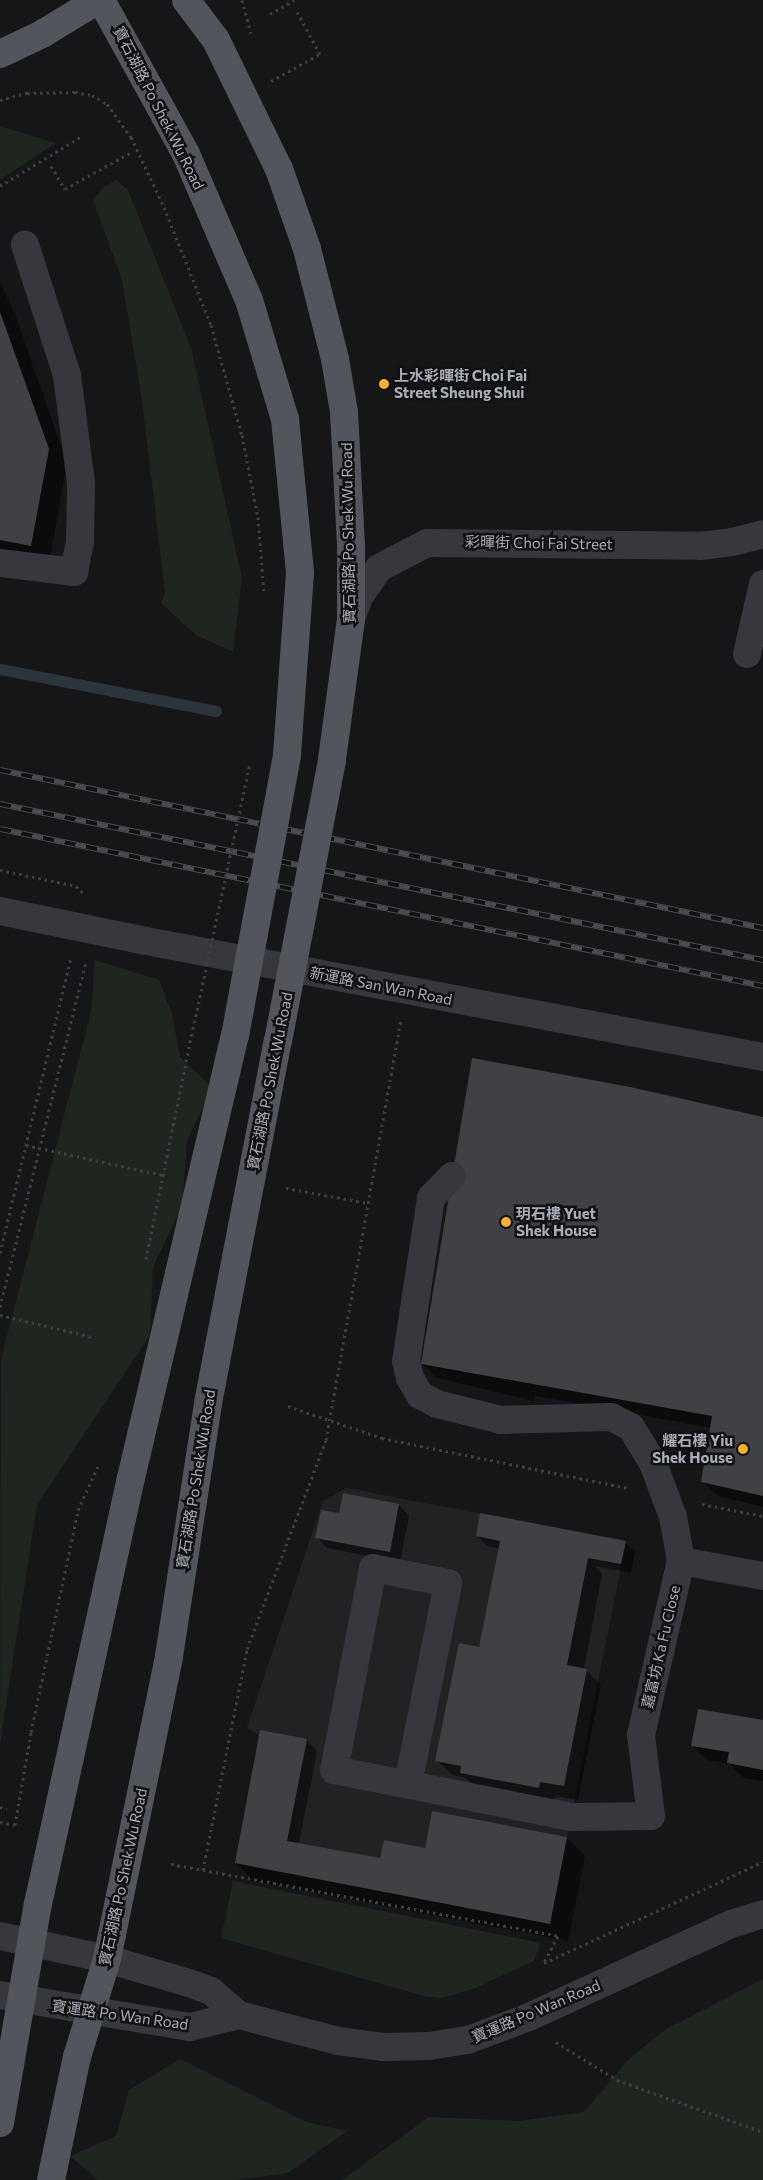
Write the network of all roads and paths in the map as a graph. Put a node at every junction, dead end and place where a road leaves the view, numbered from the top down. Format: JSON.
{"nodes":[{"id":1,"x":100,"y":0,"type":"edge"},
{"id":2,"x":186,"y":0,"type":"edge"},
{"id":3,"x":294,"y":0,"type":"edge"},
{"id":4,"x":296,"y":10,"type":"dead end"},
{"id":5,"x":270,"y":14,"type":"dead end"},
{"id":6,"x":0,"y":54,"type":"edge"},
{"id":7,"x":266,"y":84,"type":"dead end"},
{"id":8,"x":0,"y":100,"type":"edge"},
{"id":9,"x":82,"y":136,"type":"dead end"},
{"id":10,"x":130,"y":153,"type":"dead end"},
{"id":11,"x":52,"y":166,"type":"dead end"},
{"id":12,"x":0,"y":186,"type":"edge"},
{"id":13,"x":25,"y":245,"type":"dead end"},
{"id":14,"x":763,"y":534,"type":"edge"},
{"id":15,"x":0,"y":563,"type":"edge"},
{"id":16,"x":763,"y":584,"type":"edge"},
{"id":17,"x":264,"y":603,"type":"dead end"},
{"id":18,"x":351,"y":619,"type":"junction"},
{"id":19,"x":747,"y":654,"type":"dead end"},
{"id":20,"x":250,"y":760,"type":"dead end"},
{"id":21,"x":0,"y":870,"type":"edge"},
{"id":22,"x":85,"y":902,"type":"dead end"},
{"id":23,"x":0,"y":911,"type":"edge"},
{"id":24,"x":73,"y":950,"type":"dead end"},
{"id":25,"x":88,"y":953,"type":"dead end"},
{"id":26,"x":402,"y":1015,"type":"dead end"},
{"id":27,"x":763,"y":1057,"type":"edge"},
{"id":28,"x":26,"y":1145,"type":"junction"},
{"id":29,"x":41,"y":1149,"type":"junction"},
{"id":30,"x":164,"y":1175,"type":"junction"},
{"id":31,"x":452,"y":1176,"type":"dead end"},
{"id":32,"x":286,"y":1188,"type":"dead end"},
{"id":33,"x":368,"y":1203,"type":"junction"},
{"id":34,"x":0,"y":1253,"type":"edge"},
{"id":35,"x":146,"y":1260,"type":"dead end"},
{"id":36,"x":0,"y":1307,"type":"edge"},
{"id":37,"x":0,"y":1315,"type":"edge"},
{"id":38,"x":92,"y":1336,"type":"dead end"},
{"id":39,"x":288,"y":1406,"type":"dead end"},
{"id":40,"x":330,"y":1421,"type":"junction"},
{"id":41,"x":101,"y":1459,"type":"dead end"},
{"id":42,"x":665,"y":1496,"type":"junction"},
{"id":43,"x":763,"y":1516,"type":"edge"},
{"id":44,"x":681,"y":1562,"type":"junction"},
{"id":45,"x":763,"y":1576,"type":"edge"},
{"id":46,"x":408,"y":1784,"type":"junction"},
{"id":47,"x":0,"y":1807,"type":"edge"},
{"id":48,"x":7,"y":1809,"type":"dead end"},
{"id":49,"x":0,"y":1822,"type":"edge"},
{"id":50,"x":763,"y":1862,"type":"edge"},
{"id":51,"x":171,"y":1864,"type":"dead end"},
{"id":52,"x":203,"y":1870,"type":"junction"},
{"id":53,"x":763,"y":1914,"type":"edge"},
{"id":54,"x":0,"y":1936,"type":"edge"},
{"id":55,"x":30,"y":1942,"type":"junction"},
{"id":56,"x":107,"y":1959,"type":"junction"},
{"id":57,"x":10,"y":1997,"type":"edge"},
{"id":58,"x":94,"y":2010,"type":"junction"},
{"id":59,"x":239,"y":2015,"type":"junction"},
{"id":60,"x":556,"y":2042,"type":"dead end"},
{"id":61,"x":0,"y":2123,"type":"edge"},
{"id":62,"x":763,"y":2132,"type":"edge"},
{"id":63,"x":51,"y":2180,"type":"edge"}],
"edges":[{"from":1,"to":6,"type":"main road"},
{"from":1,"to":55,"type":"main road","name":"寶石湖路 Po Shek Wu Road","bridge":true},
{"from":2,"to":18,"type":"main road","name":"寶石湖路 Po Shek Wu Road"},
{"from":3,"to":5,"type":"path"},
{"from":4,"to":7,"type":"path"},
{"from":8,"to":17,"type":"path"},
{"from":9,"to":12,"type":"path"},
{"from":10,"to":11,"type":"path"},
{"from":13,"to":15,"type":"street"},
{"from":14,"to":18,"type":"street","name":"彩暉街 Choi Fai Street"},
{"from":16,"to":19,"type":"street"},
{"from":18,"to":56,"type":"main road","name":"寶石湖路 Po Shek Wu Road","bridge":true},
{"from":20,"to":30,"type":"path","bridge":true},
{"from":21,"to":22,"type":"path"},
{"from":23,"to":27,"type":"street","name":"新運路 San Wan Road"},
{"from":24,"to":28,"type":"path"},
{"from":25,"to":29,"type":"path"},
{"from":26,"to":33,"type":"path"},
{"from":28,"to":29,"type":"path"},
{"from":28,"to":34,"type":"path"},
{"from":29,"to":30,"type":"path"},
{"from":29,"to":36,"type":"path"},
{"from":30,"to":35,"type":"path"},
{"from":31,"to":42,"type":"street"},
{"from":32,"to":33,"type":"path"},
{"from":33,"to":40,"type":"path"},
{"from":37,"to":38,"type":"path"},
{"from":39,"to":40,"type":"path"},
{"from":40,"to":42,"type":"path"},
{"from":40,"to":52,"type":"path"},
{"from":41,"to":49,"type":"path"},
{"from":42,"to":43,"type":"path"},
{"from":42,"to":44,"type":"street"},
{"from":44,"to":45,"type":"street"},
{"from":44,"to":46,"type":"street","name":"嘉富坊 Ka Fu Close"},
{"from":46,"to":46,"type":"street"},
{"from":47,"to":48,"type":"path"},
{"from":50,"to":52,"type":"path"},
{"from":51,"to":52,"type":"path"},
{"from":53,"to":59,"type":"street","name":"寶運路 Po Wan Road"},
{"from":54,"to":55,"type":"street","name":"寶運路 Po Wan Road"},
{"from":55,"to":56,"type":"street","name":"寶運路 Po Wan Road"},
{"from":55,"to":57,"type":"main road","name":"寶石湖路 Po Shek Wu Road"},
{"from":56,"to":58,"type":"main road","name":"寶石湖路 Po Shek Wu Road"},
{"from":56,"to":59,"type":"street","name":"寶運路 Po Wan Road"},
{"from":57,"to":58,"type":"street","name":"寶運路 Po Wan Road"},
{"from":57,"to":61,"type":"main road","name":"寶石湖路 Po Shek Wu Road"},
{"from":58,"to":59,"type":"street","name":"寶運路 Po Wan Road"},
{"from":58,"to":63,"type":"main road","name":"寶石湖路 Po Shek Wu Road"},
{"from":60,"to":62,"type":"path"}]}
